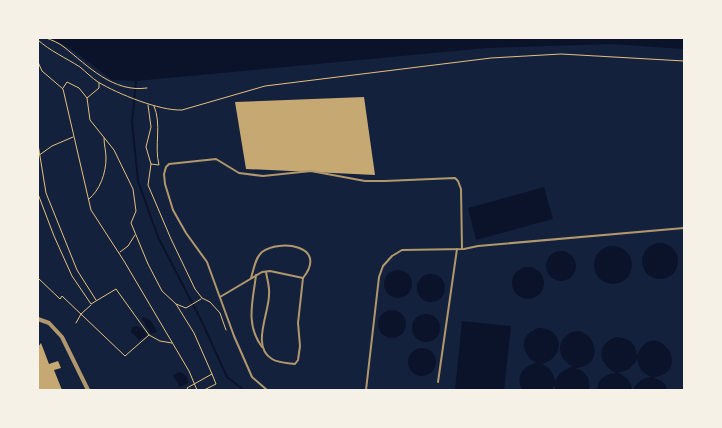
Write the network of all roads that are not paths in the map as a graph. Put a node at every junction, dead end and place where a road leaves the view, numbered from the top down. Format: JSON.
{"nodes":[{"id":1,"x":684,"y":228,"type":"edge"},
{"id":2,"x":457,"y":249,"type":"junction"},
{"id":3,"x":462,"y":249,"type":"junction"},
{"id":4,"x":266,"y":272,"type":"junction"},
{"id":5,"x":256,"y":275,"type":"junction"},
{"id":6,"x":251,"y":278,"type":"junction"},
{"id":7,"x":302,"y":278,"type":"junction"},
{"id":8,"x":220,"y":297,"type":"junction"},
{"id":9,"x":38,"y":319,"type":"edge"},
{"id":10,"x":264,"y":350,"type":"junction"},
{"id":11,"x":438,"y":382,"type":"dead end"},
{"id":12,"x":88,"y":390,"type":"edge"},
{"id":13,"x":267,"y":390,"type":"edge"},
{"id":14,"x":366,"y":390,"type":"edge"}],
"edges":[{"from":1,"to":3,"type":"lane"},
{"from":2,"to":3,"type":"lane"},
{"from":2,"to":11,"type":"lane"},
{"from":2,"to":14,"type":"lane"},
{"from":3,"to":8,"type":"lane"},
{"from":4,"to":5,"type":"lane"},
{"from":4,"to":7,"type":"lane"},
{"from":4,"to":10,"type":"lane"},
{"from":5,"to":6,"type":"lane"},
{"from":5,"to":10,"type":"lane"},
{"from":6,"to":7,"type":"lane"},
{"from":6,"to":8,"type":"lane"},
{"from":7,"to":10,"type":"lane"},
{"from":8,"to":13,"type":"lane"},
{"from":9,"to":12,"type":"street"}]}
